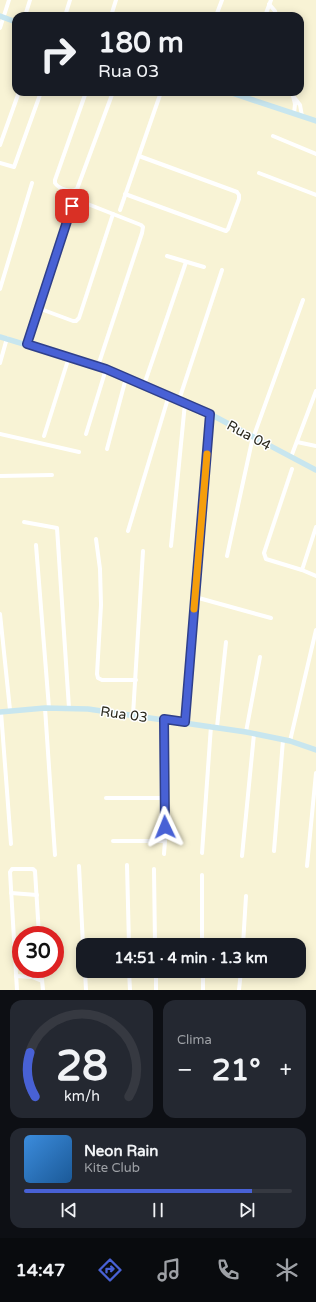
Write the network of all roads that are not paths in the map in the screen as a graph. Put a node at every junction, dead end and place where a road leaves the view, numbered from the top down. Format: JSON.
{"nodes":[{"id":1,"x":9,"y":0,"type":"edge"},
{"id":2,"x":30,"y":0,"type":"edge"},
{"id":3,"x":70,"y":0,"type":"edge"},
{"id":4,"x":116,"y":0,"type":"edge"},
{"id":5,"x":222,"y":0,"type":"edge"},
{"id":6,"x":270,"y":2,"type":"edge"},
{"id":7,"x":26,"y":12,"type":"edge"},
{"id":8,"x":66,"y":12,"type":"edge"},
{"id":9,"x":112,"y":12,"type":"edge"},
{"id":10,"x":218,"y":12,"type":"edge"},
{"id":11,"x":266,"y":12,"type":"edge"},
{"id":12,"x":275,"y":12,"type":"edge"},
{"id":13,"x":2,"y":17,"type":"edge"},
{"id":14,"x":12,"y":21,"type":"edge"},
{"id":15,"x":0,"y":28,"type":"edge"},
{"id":16,"x":18,"y":96,"type":"edge"},
{"id":17,"x":40,"y":96,"type":"edge"},
{"id":18,"x":85,"y":96,"type":"edge"},
{"id":19,"x":112,"y":96,"type":"edge"},
{"id":20,"x":160,"y":96,"type":"edge"},
{"id":21,"x":241,"y":96,"type":"edge"},
{"id":22,"x":293,"y":96,"type":"edge"},
{"id":23,"x":294,"y":96,"type":"edge"},
{"id":24,"x":294,"y":114,"type":"junction"},
{"id":25,"x":302,"y":116,"type":"junction"},
{"id":26,"x":316,"y":121,"type":"edge"},
{"id":27,"x":273,"y":136,"type":"dead end"},
{"id":28,"x":0,"y":145,"type":"edge"},
{"id":29,"x":316,"y":154,"type":"edge"},
{"id":30,"x":139,"y":156,"type":"junction"},
{"id":31,"x":0,"y":163,"type":"edge"},
{"id":32,"x":259,"y":174,"type":"dead end"},
{"id":33,"x":32,"y":183,"type":"dead end"},
{"id":34,"x":125,"y":194,"type":"junction"},
{"id":35,"x":316,"y":195,"type":"edge"},
{"id":36,"x":120,"y":210,"type":"dead end"},
{"id":37,"x":113,"y":214,"type":"junction"},
{"id":38,"x":167,"y":256,"type":"dead end"},
{"id":39,"x":186,"y":262,"type":"junction"},
{"id":40,"x":204,"y":267,"type":"dead end"},
{"id":41,"x":222,"y":270,"type":"dead end"},
{"id":42,"x":0,"y":289,"type":"edge"},
{"id":43,"x":303,"y":300,"type":"dead end"},
{"id":44,"x":38,"y":308,"type":"junction"},
{"id":45,"x":0,"y":337,"type":"edge"},
{"id":46,"x":7,"y":338,"type":"junction"},
{"id":47,"x":27,"y":344,"type":"junction"},
{"id":48,"x":69,"y":357,"type":"junction"},
{"id":49,"x":0,"y":363,"type":"edge"},
{"id":50,"x":98,"y":366,"type":"junction"},
{"id":51,"x":106,"y":369,"type":"junction"},
{"id":52,"x":126,"y":378,"type":"junction"},
{"id":53,"x":144,"y":385,"type":"junction"},
{"id":54,"x":316,"y":391,"type":"edge"},
{"id":55,"x":169,"y":395,"type":"junction"},
{"id":56,"x":179,"y":400,"type":"junction"},
{"id":57,"x":185,"y":403,"type":"junction"},
{"id":58,"x":210,"y":414,"type":"junction"},
{"id":59,"x":0,"y":434,"type":"edge"},
{"id":60,"x":86,"y":434,"type":"dead end"},
{"id":61,"x":44,"y":436,"type":"dead end"},
{"id":62,"x":253,"y":437,"type":"junction"},
{"id":63,"x":297,"y":442,"type":"junction"},
{"id":64,"x":316,"y":446,"type":"edge"},
{"id":65,"x":107,"y":449,"type":"dead end"},
{"id":66,"x":79,"y":452,"type":"dead end"},
{"id":67,"x":291,"y":457,"type":"junction"},
{"id":68,"x":292,"y":469,"type":"dead end"},
{"id":69,"x":316,"y":470,"type":"edge"},
{"id":70,"x":52,"y":475,"type":"dead end"},
{"id":71,"x":0,"y":476,"type":"edge"},
{"id":72,"x":24,"y":522,"type":"dead end"},
{"id":73,"x":316,"y":527,"type":"edge"},
{"id":74,"x":128,"y":531,"type":"dead end"},
{"id":75,"x":96,"y":538,"type":"dead end"},
{"id":76,"x":36,"y":545,"type":"dead end"},
{"id":77,"x":171,"y":546,"type":"dead end"},
{"id":78,"x":143,"y":551,"type":"dead end"},
{"id":79,"x":227,"y":556,"type":"dead end"},
{"id":80,"x":302,"y":570,"type":"junction"},
{"id":81,"x":316,"y":576,"type":"edge"},
{"id":82,"x":195,"y":597,"type":"junction"},
{"id":83,"x":0,"y":614,"type":"edge"},
{"id":84,"x":271,"y":618,"type":"dead end"},
{"id":85,"x":316,"y":630,"type":"edge"},
{"id":86,"x":226,"y":642,"type":"dead end"},
{"id":87,"x":260,"y":657,"type":"dead end"},
{"id":88,"x":0,"y":667,"type":"edge"},
{"id":89,"x":5,"y":667,"type":"junction"},
{"id":90,"x":136,"y":680,"type":"junction"},
{"id":91,"x":47,"y":708,"type":"junction"},
{"id":92,"x":69,"y":708,"type":"junction"},
{"id":93,"x":10,"y":710,"type":"junction"},
{"id":94,"x":0,"y":712,"type":"edge"},
{"id":95,"x":133,"y":715,"type":"junction"},
{"id":96,"x":164,"y":719,"type":"junction"},
{"id":97,"x":185,"y":722,"type":"junction"},
{"id":98,"x":214,"y":726,"type":"junction"},
{"id":99,"x":246,"y":732,"type":"junction"},
{"id":100,"x":254,"y":734,"type":"junction"},
{"id":101,"x":283,"y":740,"type":"junction"},
{"id":102,"x":290,"y":741,"type":"junction"},
{"id":103,"x":316,"y":750,"type":"edge"},
{"id":104,"x":316,"y":773,"type":"edge"},
{"id":105,"x":106,"y":798,"type":"dead end"},
{"id":106,"x":164,"y":798,"type":"junction"},
{"id":107,"x":113,"y":841,"type":"dead end"},
{"id":108,"x":165,"y":841,"type":"junction"},
{"id":109,"x":11,"y":844,"type":"dead end"},
{"id":110,"x":274,"y":851,"type":"dead end"},
{"id":111,"x":202,"y":853,"type":"dead end"},
{"id":112,"x":164,"y":854,"type":"dead end"},
{"id":113,"x":55,"y":855,"type":"dead end"},
{"id":114,"x":242,"y":856,"type":"dead end"},
{"id":115,"x":127,"y":865,"type":"dead end"},
{"id":116,"x":79,"y":866,"type":"dead end"},
{"id":117,"x":307,"y":866,"type":"dead end"},
{"id":118,"x":154,"y":869,"type":"dead end"},
{"id":119,"x":202,"y":875,"type":"dead end"},
{"id":120,"x":11,"y":893,"type":"junction"},
{"id":121,"x":37,"y":895,"type":"junction"},
{"id":122,"x":246,"y":896,"type":"dead end"},
{"id":123,"x":13,"y":926,"type":"edge"},
{"id":124,"x":39,"y":926,"type":"edge"},
{"id":125,"x":83,"y":938,"type":"edge"},
{"id":126,"x":129,"y":938,"type":"edge"},
{"id":127,"x":155,"y":938,"type":"edge"},
{"id":128,"x":202,"y":938,"type":"edge"},
{"id":129,"x":243,"y":938,"type":"edge"},
{"id":130,"x":16,"y":978,"type":"edge"},
{"id":131,"x":34,"y":978,"type":"edge"},
{"id":132,"x":42,"y":978,"type":"edge"},
{"id":133,"x":85,"y":978,"type":"edge"},
{"id":134,"x":130,"y":978,"type":"edge"},
{"id":135,"x":156,"y":978,"type":"edge"},
{"id":136,"x":203,"y":978,"type":"edge"},
{"id":137,"x":240,"y":978,"type":"edge"},
{"id":138,"x":42,"y":981,"type":"junction"},
{"id":139,"x":17,"y":990,"type":"edge"},
{"id":140,"x":43,"y":990,"type":"edge"},
{"id":141,"x":86,"y":990,"type":"edge"},
{"id":142,"x":130,"y":990,"type":"edge"},
{"id":143,"x":156,"y":990,"type":"edge"},
{"id":144,"x":203,"y":990,"type":"edge"},
{"id":145,"x":239,"y":990,"type":"edge"}],
"edges":[{"from":1,"to":13,"type":"street"},
{"from":2,"to":7,"type":"street"},
{"from":3,"to":8,"type":"street"},
{"from":4,"to":9,"type":"street"},
{"from":5,"to":10,"type":"street"},
{"from":6,"to":11,"type":"street"},
{"from":6,"to":12,"type":"street"},
{"from":13,"to":14,"type":"street"},
{"from":13,"to":15,"type":"street"},
{"from":16,"to":28,"type":"street"},
{"from":17,"to":31,"type":"street"},
{"from":18,"to":19,"type":"street"},
{"from":20,"to":30,"type":"street"},
{"from":21,"to":24,"type":"street"},
{"from":22,"to":24,"type":"street"},
{"from":23,"to":25,"type":"street"},
{"from":24,"to":25,"type":"street"},
{"from":25,"to":26,"type":"street"},
{"from":27,"to":29,"type":"street"},
{"from":30,"to":34,"type":"street"},
{"from":30,"to":34,"type":"street"},
{"from":32,"to":35,"type":"street"},
{"from":33,"to":42,"type":"street"},
{"from":34,"to":36,"type":"street"},
{"from":37,"to":44,"type":"street"},
{"from":37,"to":44,"type":"street"},
{"from":37,"to":50,"type":"street"},
{"from":38,"to":39,"type":"street"},
{"from":39,"to":40,"type":"street"},
{"from":39,"to":53,"type":"street"},
{"from":41,"to":56,"type":"street"},
{"from":43,"to":62,"type":"street"},
{"from":44,"to":47,"type":"street"},
{"from":45,"to":46,"type":"street","name":"Rua 04"},
{"from":46,"to":47,"type":"street","name":"Rua 04"},
{"from":46,"to":49,"type":"street"},
{"from":47,"to":48,"type":"street","name":"Rua 04"},
{"from":48,"to":50,"type":"street","name":"Rua 04"},
{"from":48,"to":61,"type":"street"},
{"from":50,"to":51,"type":"street","name":"Rua 04"},
{"from":51,"to":52,"type":"street","name":"Rua 04"},
{"from":51,"to":60,"type":"street"},
{"from":52,"to":53,"type":"street","name":"Rua 04"},
{"from":52,"to":65,"type":"street"},
{"from":53,"to":55,"type":"street","name":"Rua 04"},
{"from":54,"to":63,"type":"street"},
{"from":55,"to":56,"type":"street","name":"Rua 04"},
{"from":55,"to":74,"type":"street"},
{"from":56,"to":57,"type":"street","name":"Rua 04"},
{"from":57,"to":58,"type":"street","name":"Rua 04"},
{"from":57,"to":77,"type":"street"},
{"from":58,"to":62,"type":"street","name":"Rua 04"},
{"from":58,"to":82,"type":"street"},
{"from":59,"to":66,"type":"street"},
{"from":62,"to":67,"type":"street","name":"Rua 04"},
{"from":62,"to":79,"type":"street"},
{"from":63,"to":64,"type":"street"},
{"from":63,"to":67,"type":"street"},
{"from":67,"to":69,"type":"street","name":"Rua 04"},
{"from":68,"to":80,"type":"street"},
{"from":70,"to":71,"type":"street"},
{"from":72,"to":92,"type":"street"},
{"from":73,"to":80,"type":"street"},
{"from":75,"to":90,"type":"street"},
{"from":76,"to":91,"type":"street"},
{"from":78,"to":90,"type":"street"},
{"from":80,"to":81,"type":"street"},
{"from":82,"to":84,"type":"street"},
{"from":82,"to":97,"type":"street"},
{"from":83,"to":89,"type":"street"},
{"from":85,"to":102,"type":"street"},
{"from":86,"to":98,"type":"street"},
{"from":87,"to":99,"type":"street"},
{"from":88,"to":89,"type":"street"},
{"from":89,"to":93,"type":"street"},
{"from":90,"to":95,"type":"street"},
{"from":91,"to":92,"type":"street","name":"Rua 03"},
{"from":91,"to":93,"type":"street","name":"Rua 03"},
{"from":91,"to":113,"type":"street"},
{"from":92,"to":95,"type":"street","name":"Rua 03"},
{"from":93,"to":94,"type":"street","name":"Rua 03"},
{"from":94,"to":109,"type":"street"},
{"from":95,"to":96,"type":"street","name":"Rua 03"},
{"from":96,"to":97,"type":"street","name":"Rua 03"},
{"from":96,"to":106,"type":"street"},
{"from":97,"to":98,"type":"street","name":"Rua 03"},
{"from":98,"to":99,"type":"street","name":"Rua 03"},
{"from":98,"to":111,"type":"street"},
{"from":99,"to":100,"type":"street","name":"Rua 03"},
{"from":100,"to":101,"type":"street","name":"Rua 03"},
{"from":100,"to":114,"type":"street"},
{"from":101,"to":102,"type":"street","name":"Rua 03"},
{"from":101,"to":110,"type":"street"},
{"from":102,"to":103,"type":"street","name":"Rua 03"},
{"from":104,"to":117,"type":"street"},
{"from":105,"to":106,"type":"street"},
{"from":106,"to":108,"type":"street"},
{"from":107,"to":108,"type":"street"},
{"from":108,"to":112,"type":"street"},
{"from":115,"to":126,"type":"street"},
{"from":116,"to":125,"type":"street"},
{"from":118,"to":127,"type":"street"},
{"from":119,"to":128,"type":"street"},
{"from":120,"to":121,"type":"street"},
{"from":120,"to":121,"type":"street"},
{"from":120,"to":123,"type":"street"},
{"from":121,"to":124,"type":"street"},
{"from":122,"to":129,"type":"street"},
{"from":130,"to":139,"type":"street"},
{"from":131,"to":138,"type":"street"},
{"from":132,"to":138,"type":"street"},
{"from":133,"to":141,"type":"street"},
{"from":134,"to":142,"type":"street"},
{"from":135,"to":143,"type":"street"},
{"from":136,"to":144,"type":"street"},
{"from":137,"to":145,"type":"street"},
{"from":138,"to":140,"type":"street"}]}
